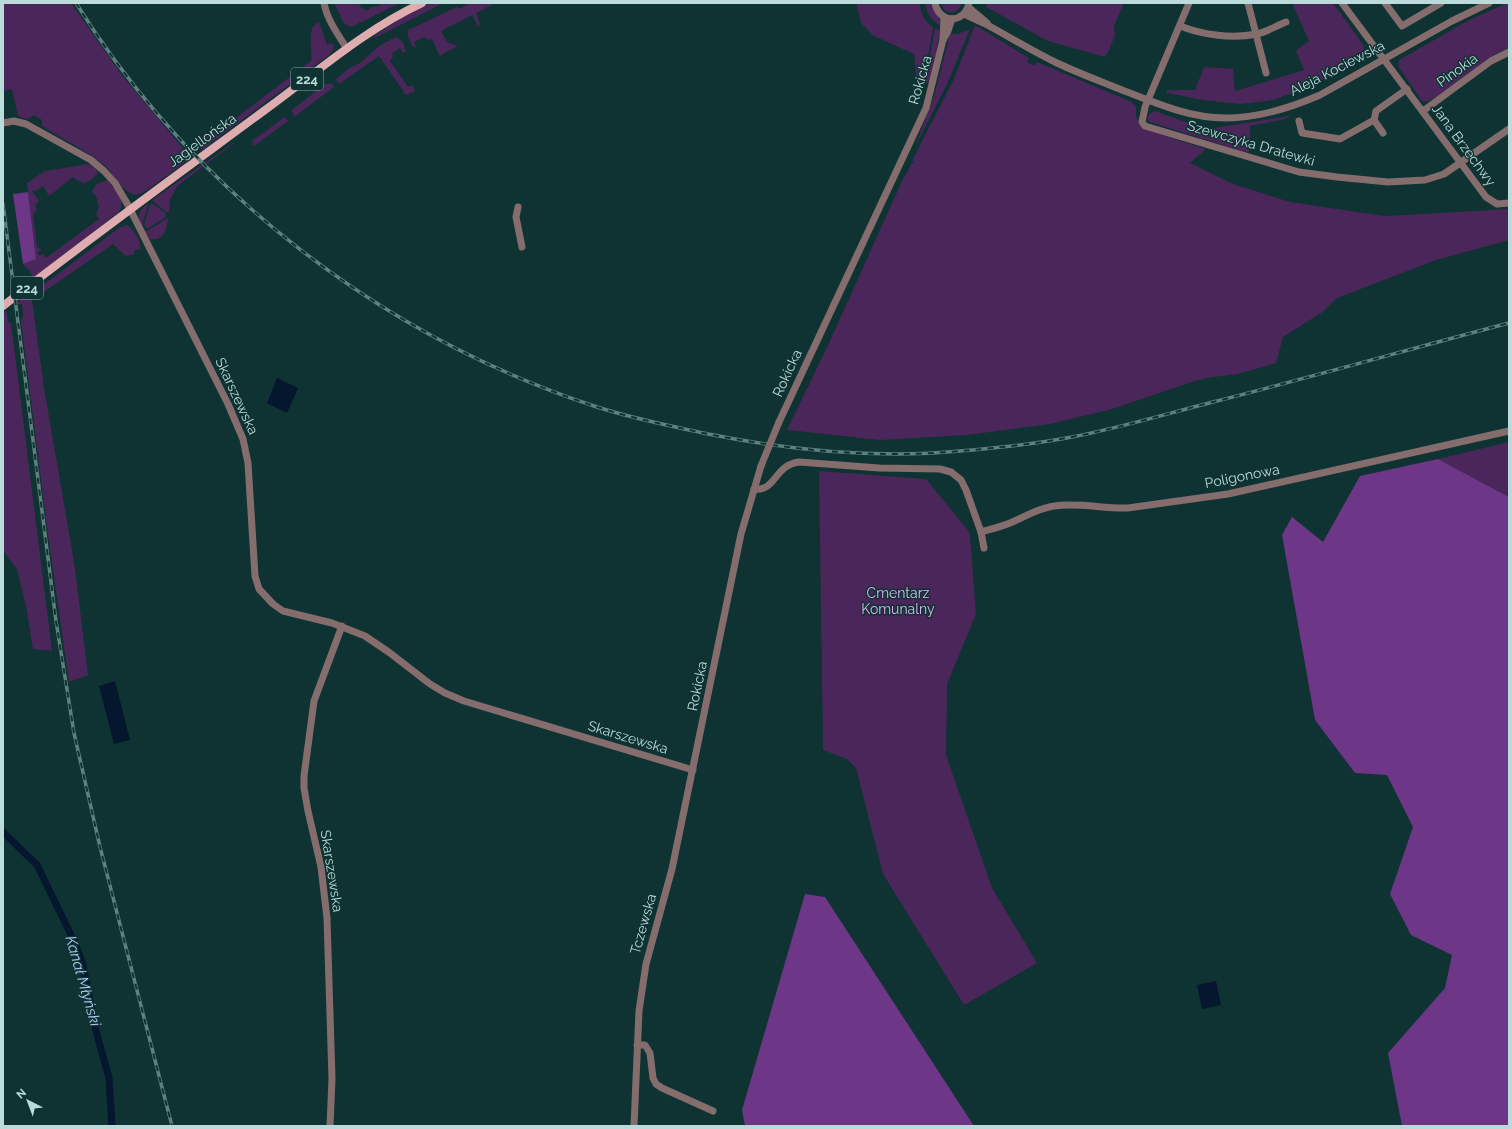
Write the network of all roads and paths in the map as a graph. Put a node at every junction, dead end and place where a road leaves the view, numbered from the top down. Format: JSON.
{"nodes":[{"id":1,"x":324,"y":3,"type":"edge"},
{"id":2,"x":422,"y":3,"type":"edge"},
{"id":3,"x":935,"y":3,"type":"edge"},
{"id":4,"x":1189,"y":3,"type":"edge"},
{"id":5,"x":1248,"y":3,"type":"edge"},
{"id":6,"x":1342,"y":3,"type":"edge"},
{"id":7,"x":1386,"y":3,"type":"edge"},
{"id":8,"x":1441,"y":3,"type":"edge"},
{"id":9,"x":1489,"y":3,"type":"edge"},
{"id":10,"x":968,"y":5,"type":"edge"},
{"id":11,"x":964,"y":14,"type":"junction"},
{"id":12,"x":948,"y":18,"type":"junction"},
{"id":13,"x":1286,"y":22,"type":"dead end"},
{"id":14,"x":990,"y":26,"type":"junction"},
{"id":15,"x":1180,"y":26,"type":"junction"},
{"id":16,"x":1256,"y":34,"type":"junction"},
{"id":17,"x":347,"y":48,"type":"junction"},
{"id":18,"x":1509,"y":52,"type":"edge"},
{"id":19,"x":1384,"y":59,"type":"junction"},
{"id":20,"x":1266,"y":73,"type":"dead end"},
{"id":21,"x":1407,"y":89,"type":"junction"},
{"id":22,"x":1148,"y":100,"type":"junction"},
{"id":23,"x":1423,"y":111,"type":"junction"},
{"id":24,"x":1374,"y":120,"type":"junction"},
{"id":25,"x":1298,"y":121,"type":"dead end"},
{"id":26,"x":3,"y":123,"type":"edge"},
{"id":27,"x":1509,"y":129,"type":"edge"},
{"id":28,"x":1383,"y":133,"type":"dead end"},
{"id":29,"x":1461,"y":163,"type":"junction"},
{"id":30,"x":1509,"y":203,"type":"edge"},
{"id":31,"x":518,"y":207,"type":"dead end"},
{"id":32,"x":130,"y":209,"type":"junction"},
{"id":33,"x":522,"y":247,"type":"dead end"},
{"id":34,"x":3,"y":306,"type":"edge"},
{"id":35,"x":1509,"y":431,"type":"edge"},
{"id":36,"x":754,"y":488,"type":"junction"},
{"id":37,"x":980,"y":532,"type":"junction"},
{"id":38,"x":984,"y":548,"type":"dead end"},
{"id":39,"x":342,"y":626,"type":"junction"},
{"id":40,"x":701,"y":732,"type":"joint"},
{"id":41,"x":693,"y":770,"type":"junction"},
{"id":42,"x":637,"y":1045,"type":"junction"},
{"id":43,"x":714,"y":1111,"type":"dead end"},
{"id":44,"x":330,"y":1126,"type":"edge"},
{"id":45,"x":634,"y":1126,"type":"edge"}],
"edges":[{"from":1,"to":17,"type":"street"},
{"from":2,"to":17,"type":"main road","name":"Jagiellońska","number":"224"},
{"from":3,"to":12,"type":"street"},
{"from":4,"to":15,"type":"street"},
{"from":5,"to":16,"type":"street"},
{"from":6,"to":19,"type":"street","name":"Jana Brzechwy"},
{"from":7,"to":8,"type":"street"},
{"from":9,"to":19,"type":"street","name":"Aleja Kociewska"},
{"from":10,"to":11,"type":"street"},
{"from":10,"to":14,"type":"street","name":"Aleja Kociewska"},
{"from":11,"to":12,"type":"street"},
{"from":11,"to":14,"type":"street","name":"Aleja Kociewska"},
{"from":12,"to":36,"type":"street","name":"Rokicka","bridge":true},
{"from":13,"to":16,"type":"street"},
{"from":14,"to":22,"type":"street","name":"Aleja Kociewska"},
{"from":15,"to":16,"type":"street"},
{"from":15,"to":22,"type":"street"},
{"from":16,"to":20,"type":"street"},
{"from":17,"to":32,"type":"main road","name":"Jagiellońska","number":"224"},
{"from":18,"to":23,"type":"street","name":"Pinokia"},
{"from":19,"to":21,"type":"street","name":"Jana Brzechwy"},
{"from":19,"to":22,"type":"street","name":"Aleja Kociewska"},
{"from":21,"to":23,"type":"street","name":"Jana Brzechwy"},
{"from":21,"to":24,"type":"street"},
{"from":22,"to":29,"type":"street","name":"Szewczyka Dratewki"},
{"from":23,"to":29,"type":"street","name":"Jana Brzechwy"},
{"from":24,"to":25,"type":"street"},
{"from":24,"to":28,"type":"street"},
{"from":26,"to":32,"type":"street","name":"Skarszewska"},
{"from":27,"to":29,"type":"street","name":"Szewczyka Dratewki"},
{"from":29,"to":30,"type":"street","name":"Jana Brzechwy"},
{"from":31,"to":33,"type":"street"},
{"from":32,"to":34,"type":"main road","name":"Jagiellońska","number":"224"},
{"from":32,"to":39,"type":"street","name":"Skarszewska"},
{"from":35,"to":37,"type":"street","name":"Poligonowa"},
{"from":36,"to":37,"type":"street"},
{"from":36,"to":40,"type":"street","name":"Rokicka"},
{"from":37,"to":38,"type":"street"},
{"from":39,"to":41,"type":"street","name":"Skarszewska"},
{"from":39,"to":44,"type":"street","name":"Skarszewska"},
{"from":40,"to":41,"type":"street","name":"Tczewska"},
{"from":41,"to":42,"type":"street","name":"Tczewska"},
{"from":42,"to":43,"type":"street"},
{"from":42,"to":45,"type":"street","name":"Tczewska"}]}
